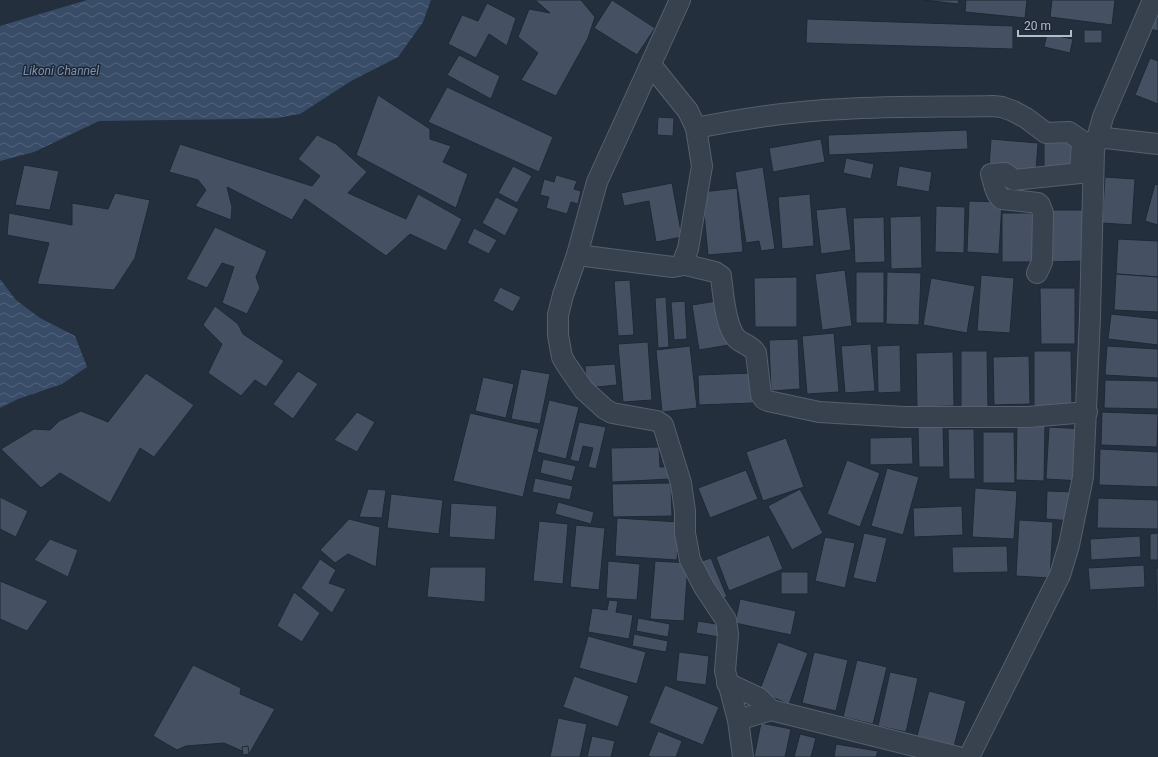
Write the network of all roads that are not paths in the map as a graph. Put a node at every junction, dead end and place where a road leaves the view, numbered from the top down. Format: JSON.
{"nodes":[{"id":1,"x":680,"y":0,"type":"edge"},
{"id":2,"x":1153,"y":0,"type":"edge"},
{"id":3,"x":651,"y":65,"type":"junction"},
{"id":4,"x":696,"y":128,"type":"junction"},
{"id":5,"x":1097,"y":137,"type":"junction"},
{"id":6,"x":1158,"y":144,"type":"edge"},
{"id":7,"x":1087,"y":168,"type":"junction"},
{"id":8,"x":577,"y":255,"type":"junction"},
{"id":9,"x":682,"y":264,"type":"junction"},
{"id":10,"x":1037,"y":273,"type":"dead end"},
{"id":11,"x":1087,"y":412,"type":"junction"},
{"id":12,"x":727,"y":683,"type":"junction"},
{"id":13,"x":771,"y":710,"type":"junction"},
{"id":14,"x":738,"y":720,"type":"junction"},
{"id":15,"x":743,"y":757,"type":"edge"},
{"id":16,"x":958,"y":757,"type":"edge"},
{"id":17,"x":969,"y":757,"type":"edge"}],
"edges":[{"from":1,"to":3,"type":"street"},
{"from":2,"to":5,"type":"street"},
{"from":3,"to":4,"type":"street"},
{"from":3,"to":8,"type":"street"},
{"from":4,"to":7,"type":"street"},
{"from":4,"to":9,"type":"street"},
{"from":5,"to":6,"type":"street"},
{"from":5,"to":7,"type":"street"},
{"from":7,"to":10,"type":"street"},
{"from":7,"to":11,"type":"street"},
{"from":8,"to":9,"type":"street"},
{"from":8,"to":12,"type":"street"},
{"from":9,"to":11,"type":"street"},
{"from":11,"to":17,"type":"street"},
{"from":12,"to":13,"type":"street"},
{"from":12,"to":14,"type":"street"},
{"from":13,"to":14,"type":"street"},
{"from":13,"to":16,"type":"street"},
{"from":14,"to":15,"type":"street"}]}
